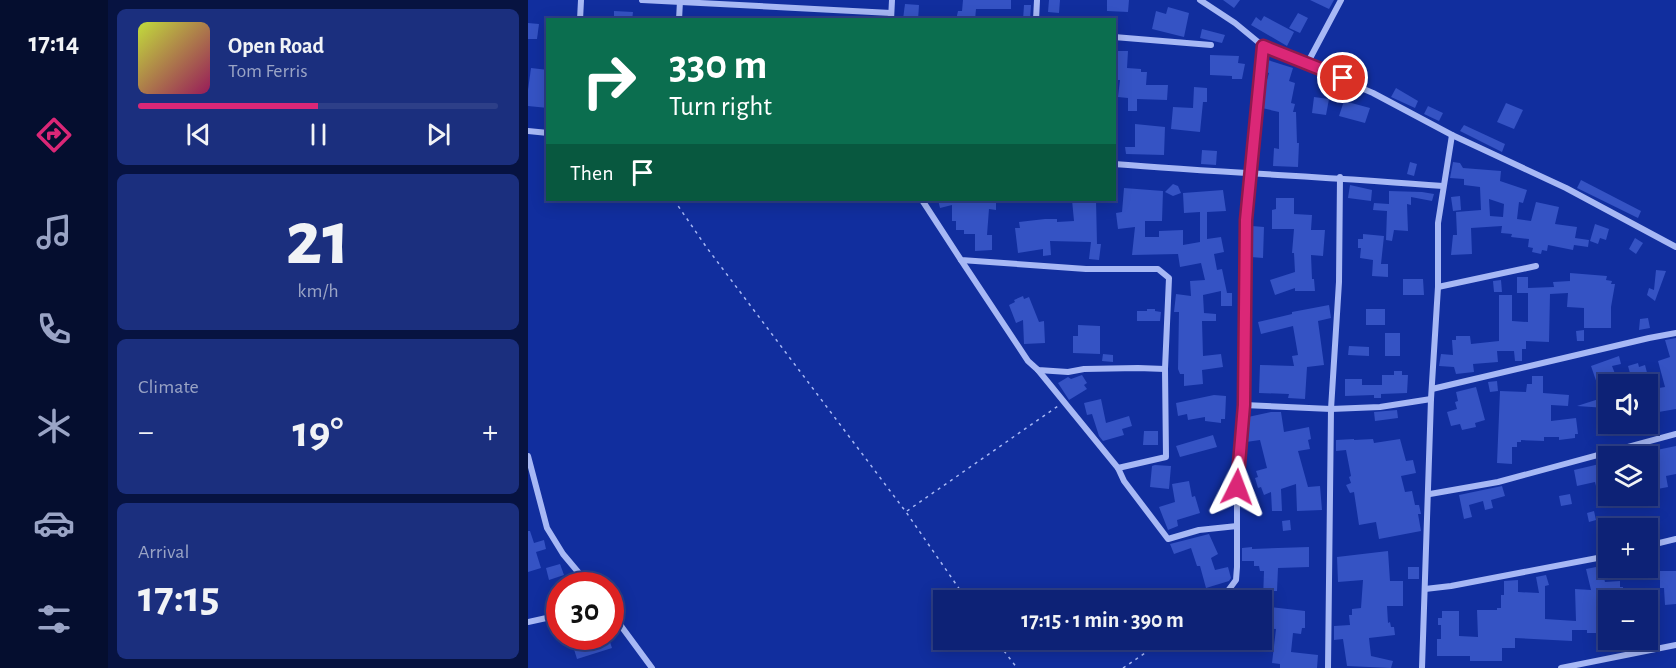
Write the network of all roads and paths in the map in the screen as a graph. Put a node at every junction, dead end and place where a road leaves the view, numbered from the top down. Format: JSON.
{"nodes":[{"id":1,"x":581,"y":0,"type":"edge"},
{"id":2,"x":642,"y":0,"type":"edge"},
{"id":3,"x":892,"y":0,"type":"edge"},
{"id":4,"x":1037,"y":0,"type":"edge"},
{"id":5,"x":1200,"y":0,"type":"edge"},
{"id":6,"x":1341,"y":0,"type":"edge"},
{"id":7,"x":680,"y":1,"type":"edge"},
{"id":8,"x":891,"y":16,"type":"edge"},
{"id":9,"x":580,"y":18,"type":"edge"},
{"id":10,"x":679,"y":18,"type":"edge"},
{"id":11,"x":1036,"y":18,"type":"edge"},
{"id":12,"x":1116,"y":37,"type":"edge"},
{"id":13,"x":1211,"y":45,"type":"dead end"},
{"id":14,"x":1263,"y":46,"type":"junction"},
{"id":15,"x":1306,"y":64,"type":"junction"},
{"id":16,"x":528,"y":131,"type":"edge"},
{"id":17,"x":546,"y":133,"type":"edge"},
{"id":18,"x":1452,"y":135,"type":"junction"},
{"id":19,"x":1116,"y":164,"type":"edge"},
{"id":20,"x":1250,"y":175,"type":"junction"},
{"id":21,"x":1340,"y":177,"type":"junction"},
{"id":22,"x":1443,"y":186,"type":"junction"},
{"id":23,"x":675,"y":201,"type":"edge"},
{"id":24,"x":923,"y":201,"type":"edge"},
{"id":25,"x":1676,"y":247,"type":"edge"},
{"id":26,"x":961,"y":260,"type":"junction"},
{"id":27,"x":1536,"y":266,"type":"dead end"},
{"id":28,"x":1437,"y":287,"type":"junction"},
{"id":29,"x":1676,"y":333,"type":"edge"},
{"id":30,"x":1165,"y":369,"type":"junction"},
{"id":31,"x":1038,"y":370,"type":"junction"},
{"id":32,"x":1432,"y":389,"type":"junction"},
{"id":33,"x":1431,"y":399,"type":"junction"},
{"id":34,"x":1063,"y":402,"type":"junction"},
{"id":35,"x":1244,"y":405,"type":"junction"},
{"id":36,"x":1331,"y":409,"type":"junction"},
{"id":37,"x":1676,"y":434,"type":"edge"},
{"id":38,"x":528,"y":456,"type":"edge"},
{"id":39,"x":1118,"y":468,"type":"junction"},
{"id":40,"x":1430,"y":494,"type":"junction"},
{"id":41,"x":906,"y":512,"type":"junction"},
{"id":42,"x":1237,"y":526,"type":"junction"},
{"id":43,"x":1676,"y":539,"type":"edge"},
{"id":44,"x":1658,"y":543,"type":"edge"},
{"id":45,"x":1598,"y":558,"type":"edge"},
{"id":46,"x":578,"y":572,"type":"edge"},
{"id":47,"x":1425,"y":589,"type":"junction"},
{"id":48,"x":960,"y":590,"type":"edge"},
{"id":49,"x":1228,"y":590,"type":"edge"},
{"id":50,"x":546,"y":618,"type":"edge"},
{"id":51,"x":528,"y":622,"type":"edge"},
{"id":52,"x":624,"y":630,"type":"edge"},
{"id":53,"x":1676,"y":645,"type":"edge"},
{"id":54,"x":1003,"y":650,"type":"edge"},
{"id":55,"x":1150,"y":650,"type":"edge"},
{"id":56,"x":652,"y":668,"type":"edge"},
{"id":57,"x":1017,"y":668,"type":"edge"},
{"id":58,"x":1123,"y":668,"type":"edge"},
{"id":59,"x":1328,"y":668,"type":"edge"},
{"id":60,"x":1422,"y":668,"type":"edge"},
{"id":61,"x":1561,"y":668,"type":"edge"}],
"edges":[{"from":1,"to":9,"type":"street"},
{"from":2,"to":7,"type":"street"},
{"from":3,"to":8,"type":"street"},
{"from":4,"to":11,"type":"street"},
{"from":5,"to":14,"type":"street"},
{"from":6,"to":15,"type":"street"},
{"from":7,"to":8,"type":"street"},
{"from":7,"to":10,"type":"street"},
{"from":12,"to":13,"type":"street"},
{"from":14,"to":15,"type":"street"},
{"from":14,"to":20,"type":"street"},
{"from":15,"to":18,"type":"street"},
{"from":16,"to":17,"type":"street"},
{"from":18,"to":22,"type":"street"},
{"from":18,"to":25,"type":"street"},
{"from":19,"to":20,"type":"street"},
{"from":20,"to":21,"type":"street"},
{"from":20,"to":35,"type":"street"},
{"from":21,"to":22,"type":"street"},
{"from":21,"to":36,"type":"street"},
{"from":22,"to":28,"type":"street"},
{"from":23,"to":41,"type":"path"},
{"from":24,"to":26,"type":"street"},
{"from":26,"to":30,"type":"street"},
{"from":26,"to":31,"type":"street"},
{"from":27,"to":28,"type":"street"},
{"from":28,"to":32,"type":"street"},
{"from":29,"to":32,"type":"street"},
{"from":30,"to":31,"type":"street"},
{"from":30,"to":39,"type":"street"},
{"from":31,"to":34,"type":"street"},
{"from":32,"to":33,"type":"street"},
{"from":33,"to":36,"type":"street"},
{"from":33,"to":40,"type":"street"},
{"from":34,"to":39,"type":"street"},
{"from":34,"to":41,"type":"path"},
{"from":35,"to":36,"type":"street"},
{"from":35,"to":42,"type":"street"},
{"from":36,"to":59,"type":"street"},
{"from":37,"to":40,"type":"street"},
{"from":38,"to":46,"type":"street"},
{"from":39,"to":42,"type":"street"},
{"from":40,"to":47,"type":"street"},
{"from":41,"to":48,"type":"path"},
{"from":42,"to":49,"type":"street"},
{"from":43,"to":44,"type":"street"},
{"from":45,"to":47,"type":"street"},
{"from":47,"to":60,"type":"street"},
{"from":50,"to":51,"type":"street"},
{"from":52,"to":56,"type":"street"},
{"from":53,"to":61,"type":"street"},
{"from":54,"to":57,"type":"path"},
{"from":55,"to":58,"type":"path"}]}
